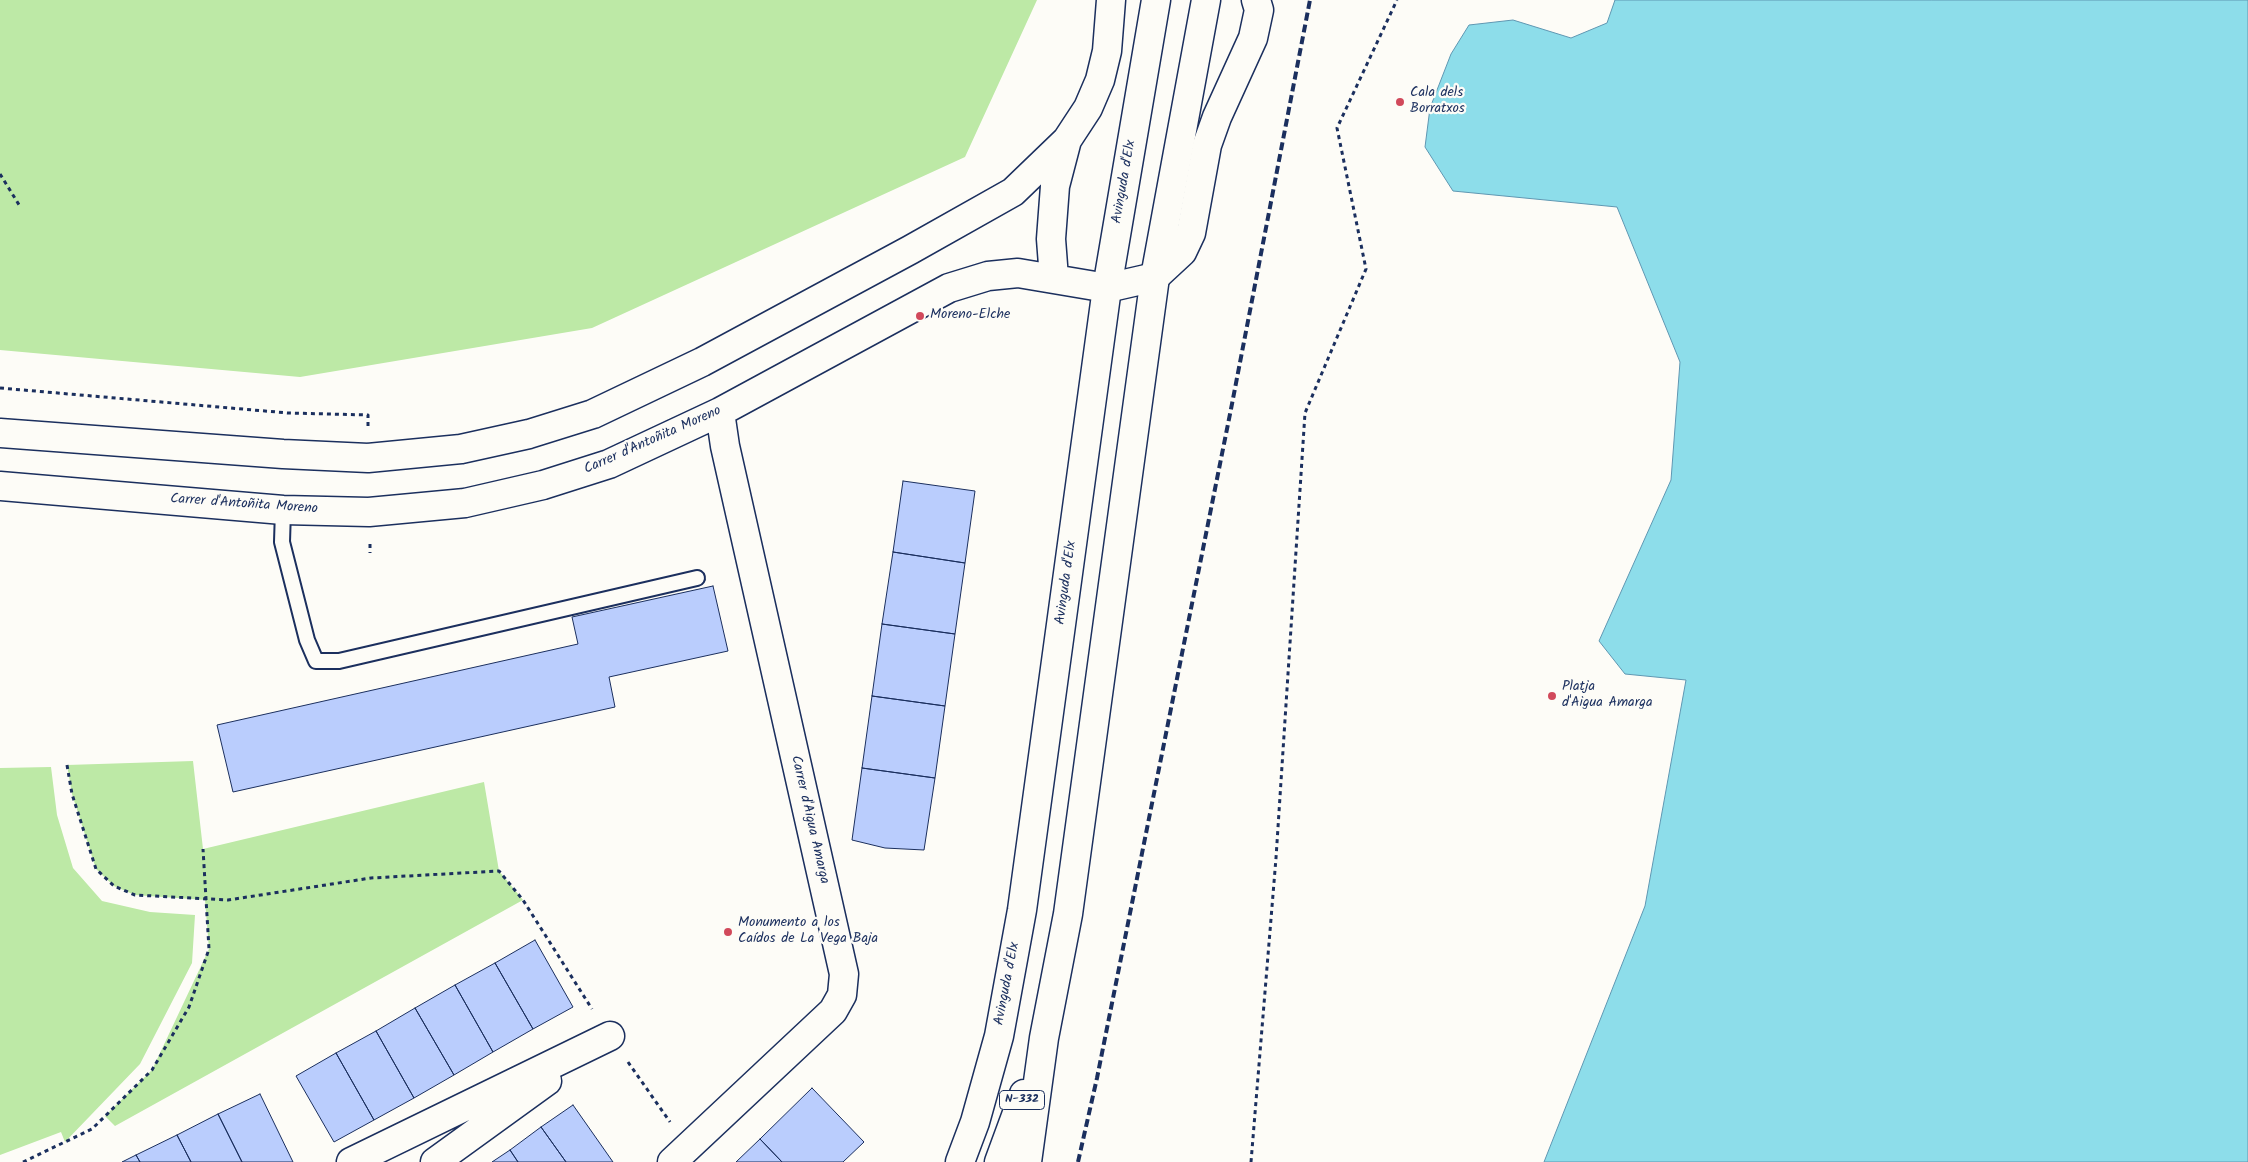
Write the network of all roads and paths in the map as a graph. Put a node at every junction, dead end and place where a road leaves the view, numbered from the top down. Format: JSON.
{"nodes":[{"id":1,"x":1111,"y":0,"type":"edge"},
{"id":2,"x":1156,"y":0,"type":"edge"},
{"id":3,"x":1206,"y":0,"type":"edge"},
{"id":4,"x":1256,"y":0,"type":"edge"},
{"id":5,"x":1397,"y":0,"type":"edge"},
{"id":6,"x":1067,"y":140,"type":"junction"},
{"id":7,"x":0,"y":174,"type":"edge"},
{"id":8,"x":22,"y":208,"type":"dead end"},
{"id":9,"x":1155,"y":277,"type":"junction"},
{"id":10,"x":1054,"y":278,"type":"junction"},
{"id":11,"x":1107,"y":288,"type":"junction"},
{"id":12,"x":0,"y":388,"type":"edge"},
{"id":13,"x":720,"y":412,"type":"junction"},
{"id":14,"x":359,"y":427,"type":"dead end"},
{"id":15,"x":368,"y":427,"type":"junction"},
{"id":16,"x":0,"y":433,"type":"edge"},
{"id":17,"x":368,"y":436,"type":"dead end"},
{"id":18,"x":0,"y":486,"type":"edge"},
{"id":19,"x":282,"y":510,"type":"junction"},
{"id":20,"x":697,"y":578,"type":"dead end"},
{"id":21,"x":67,"y":765,"type":"dead end"},
{"id":22,"x":203,"y":850,"type":"dead end"},
{"id":23,"x":205,"y":899,"type":"junction"},
{"id":24,"x":610,"y":1036,"type":"junction"},
{"id":25,"x":1044,"y":1038,"type":"junction"},
{"id":26,"x":632,"y":1068,"type":"dead end"},
{"id":27,"x":668,"y":1119,"type":"dead end"},
{"id":28,"x":23,"y":1162,"type":"edge"},
{"id":29,"x":351,"y":1162,"type":"edge"},
{"id":30,"x":435,"y":1162,"type":"edge"},
{"id":31,"x":672,"y":1162,"type":"edge"},
{"id":32,"x":960,"y":1162,"type":"edge"},
{"id":33,"x":999,"y":1162,"type":"edge"},
{"id":34,"x":1028,"y":1162,"type":"edge"},
{"id":35,"x":1251,"y":1162,"type":"edge"}],
"edges":[{"from":1,"to":6,"type":"main road"},
{"from":2,"to":11,"type":"main road","name":"Avinguda d'Elx"},
{"from":3,"to":9,"type":"main road"},
{"from":4,"to":9,"type":"main road"},
{"from":5,"to":35,"type":"path"},
{"from":6,"to":10,"type":"main road"},
{"from":6,"to":16,"type":"main road"},
{"from":7,"to":8,"type":"path"},
{"from":9,"to":11,"type":"main road","name":"Carrer d'Antoñita Moreno"},
{"from":9,"to":25,"type":"main road"},
{"from":10,"to":11,"type":"main road","name":"Carrer d'Antoñita Moreno"},
{"from":10,"to":13,"type":"main road","name":"Carrer d'Antoñita Moreno"},
{"from":11,"to":32,"type":"main road","name":"Avinguda d'Elx"},
{"from":12,"to":15,"type":"path"},
{"from":13,"to":19,"type":"main road","name":"Carrer d'Antoñita Moreno"},
{"from":13,"to":31,"type":"main road","name":"Carrer d'Aigua Amarga"},
{"from":14,"to":15,"type":"path"},
{"from":15,"to":17,"type":"path"},
{"from":18,"to":19,"type":"main road","name":"Carrer d'Antoñita Moreno"},
{"from":19,"to":20,"type":"lane"},
{"from":21,"to":23,"type":"path"},
{"from":22,"to":23,"type":"path"},
{"from":23,"to":24,"type":"path"},
{"from":23,"to":28,"type":"path"},
{"from":24,"to":29,"type":"main road"},
{"from":24,"to":30,"type":"main road"},
{"from":25,"to":33,"type":"main road","number":"N-332"},
{"from":25,"to":34,"type":"main road"},
{"from":26,"to":27,"type":"path"}]}
